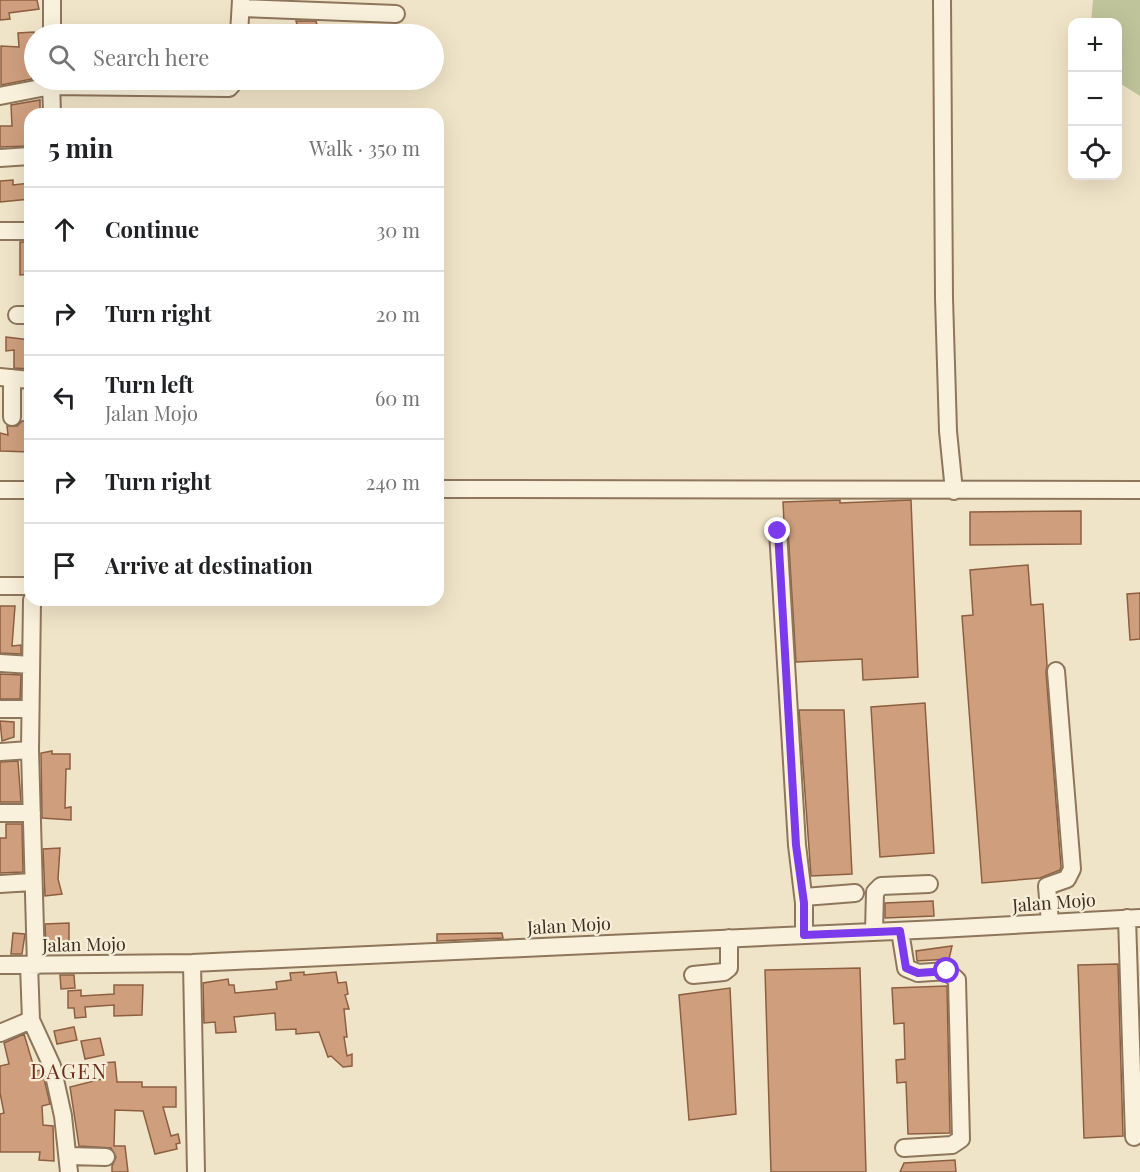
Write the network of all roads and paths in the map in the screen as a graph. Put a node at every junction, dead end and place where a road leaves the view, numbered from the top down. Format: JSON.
{"nodes":[{"id":1,"x":52,"y":0,"type":"edge"},
{"id":2,"x":944,"y":2,"type":"edge"},
{"id":3,"x":241,"y":4,"type":"edge"},
{"id":4,"x":396,"y":14,"type":"dead end"},
{"id":5,"x":52,"y":24,"type":"edge"},
{"id":6,"x":240,"y":24,"type":"edge"},
{"id":7,"x":24,"y":90,"type":"edge"},
{"id":8,"x":51,"y":90,"type":"edge"},
{"id":9,"x":0,"y":96,"type":"edge"},
{"id":10,"x":52,"y":108,"type":"edge"},
{"id":11,"x":24,"y":157,"type":"edge"},
{"id":12,"x":0,"y":159,"type":"edge"},
{"id":13,"x":0,"y":231,"type":"edge"},
{"id":14,"x":24,"y":231,"type":"edge"},
{"id":15,"x":6,"y":377,"type":"edge"},
{"id":16,"x":24,"y":379,"type":"edge"},
{"id":17,"x":12,"y":417,"type":"dead end"},
{"id":18,"x":444,"y":489,"type":"edge"},
{"id":19,"x":0,"y":490,"type":"edge"},
{"id":20,"x":24,"y":490,"type":"edge"},
{"id":21,"x":1140,"y":490,"type":"edge"},
{"id":22,"x":954,"y":491,"type":"junction"},
{"id":23,"x":778,"y":531,"type":"dead end"},
{"id":24,"x":0,"y":586,"type":"edge"},
{"id":25,"x":24,"y":586,"type":"edge"},
{"id":26,"x":32,"y":606,"type":"edge"},
{"id":27,"x":0,"y":663,"type":"edge"},
{"id":28,"x":31,"y":665,"type":"junction"},
{"id":29,"x":1056,"y":671,"type":"dead end"},
{"id":30,"x":0,"y":709,"type":"edge"},
{"id":31,"x":30,"y":709,"type":"junction"},
{"id":32,"x":30,"y":750,"type":"junction"},
{"id":33,"x":0,"y":752,"type":"edge"},
{"id":34,"x":0,"y":813,"type":"edge"},
{"id":35,"x":32,"y":813,"type":"junction"},
{"id":36,"x":32,"y":882,"type":"junction"},
{"id":37,"x":0,"y":884,"type":"edge"},
{"id":38,"x":930,"y":884,"type":"dead end"},
{"id":39,"x":855,"y":893,"type":"dead end"},
{"id":40,"x":804,"y":897,"type":"junction"},
{"id":41,"x":1133,"y":918,"type":"edge"},
{"id":42,"x":1050,"y":923,"type":"junction"},
{"id":43,"x":900,"y":931,"type":"junction"},
{"id":44,"x":874,"y":932,"type":"junction"},
{"id":45,"x":804,"y":935,"type":"junction"},
{"id":46,"x":729,"y":938,"type":"junction"},
{"id":47,"x":192,"y":963,"type":"junction"},
{"id":48,"x":0,"y":965,"type":"edge"},
{"id":49,"x":33,"y":966,"type":"junction"},
{"id":50,"x":693,"y":975,"type":"dead end"},
{"id":51,"x":31,"y":1020,"type":"junction"},
{"id":52,"x":0,"y":1033,"type":"edge"},
{"id":53,"x":1134,"y":1137,"type":"dead end"},
{"id":54,"x":904,"y":1148,"type":"dead end"},
{"id":55,"x":106,"y":1157,"type":"dead end"},
{"id":56,"x":69,"y":1164,"type":"edge"},
{"id":57,"x":196,"y":1172,"type":"edge"}],
"edges":[{"from":1,"to":5,"type":"street"},
{"from":2,"to":22,"type":"street"},
{"from":3,"to":4,"type":"street"},
{"from":3,"to":6,"type":"street"},
{"from":7,"to":9,"type":"street"},
{"from":8,"to":10,"type":"street"},
{"from":11,"to":12,"type":"street"},
{"from":13,"to":14,"type":"street"},
{"from":15,"to":16,"type":"street"},
{"from":15,"to":17,"type":"street"},
{"from":18,"to":22,"type":"street"},
{"from":19,"to":20,"type":"street"},
{"from":21,"to":22,"type":"street"},
{"from":23,"to":40,"type":"street"},
{"from":24,"to":25,"type":"street"},
{"from":26,"to":28,"type":"street"},
{"from":27,"to":28,"type":"street"},
{"from":28,"to":31,"type":"street"},
{"from":29,"to":42,"type":"street"},
{"from":30,"to":31,"type":"street"},
{"from":31,"to":32,"type":"street"},
{"from":32,"to":33,"type":"street"},
{"from":32,"to":35,"type":"street"},
{"from":34,"to":35,"type":"street"},
{"from":35,"to":36,"type":"street"},
{"from":36,"to":37,"type":"street"},
{"from":36,"to":49,"type":"street"},
{"from":38,"to":44,"type":"street"},
{"from":39,"to":40,"type":"street"},
{"from":40,"to":45,"type":"street"},
{"from":41,"to":42,"type":"street","name":"Jalan Mojo"},
{"from":41,"to":53,"type":"street"},
{"from":42,"to":43,"type":"street","name":"Jalan Mojo"},
{"from":43,"to":44,"type":"street","name":"Jalan Mojo"},
{"from":43,"to":54,"type":"street"},
{"from":44,"to":45,"type":"street","name":"Jalan Mojo"},
{"from":45,"to":46,"type":"street","name":"Jalan Mojo"},
{"from":46,"to":47,"type":"street","name":"Jalan Mojo"},
{"from":46,"to":50,"type":"street"},
{"from":47,"to":49,"type":"street","name":"Jalan Mojo"},
{"from":47,"to":57,"type":"street"},
{"from":48,"to":49,"type":"street","name":"Jalan Mojo"},
{"from":49,"to":51,"type":"street"},
{"from":51,"to":52,"type":"street"},
{"from":51,"to":56,"type":"street"},
{"from":55,"to":56,"type":"street"}]}
